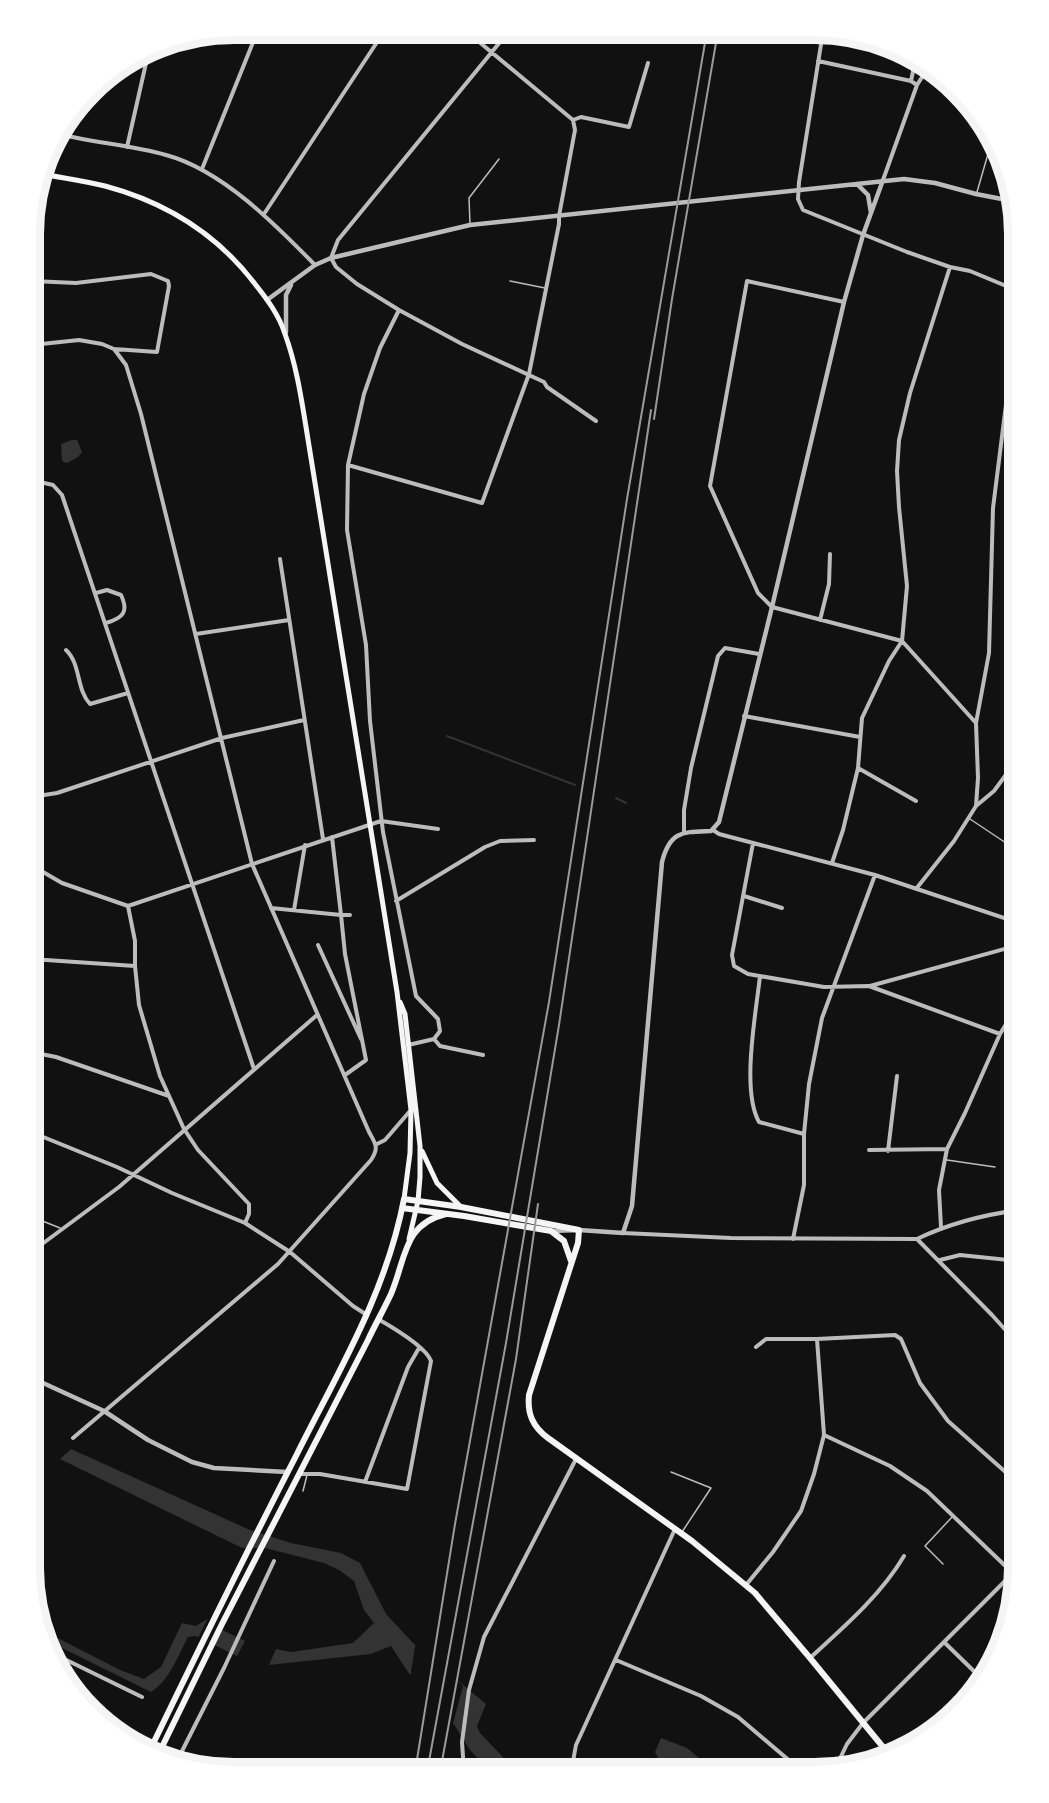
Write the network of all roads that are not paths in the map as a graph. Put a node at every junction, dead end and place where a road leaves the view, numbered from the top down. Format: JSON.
{"nodes":[{"id":1,"x":254,"y":40,"type":"edge"},
{"id":2,"x":378,"y":40,"type":"edge"},
{"id":3,"x":476,"y":40,"type":"edge"},
{"id":4,"x":502,"y":40,"type":"edge"},
{"id":5,"x":822,"y":41,"type":"edge"},
{"id":6,"x":491,"y":53,"type":"junction"},
{"id":7,"x":819,"y":61,"type":"junction"},
{"id":8,"x":146,"y":62,"type":"edge"},
{"id":9,"x":648,"y":63,"type":"dead end"},
{"id":10,"x":914,"y":67,"type":"edge"},
{"id":11,"x":924,"y":75,"type":"edge"},
{"id":12,"x":911,"y":81,"type":"junction"},
{"id":13,"x":917,"y":86,"type":"junction"},
{"id":14,"x":573,"y":120,"type":"junction"},
{"id":15,"x":67,"y":136,"type":"edge"},
{"id":16,"x":127,"y":147,"type":"junction"},
{"id":17,"x":989,"y":150,"type":"edge"},
{"id":18,"x":499,"y":159,"type":"dead end"},
{"id":19,"x":202,"y":169,"type":"junction"},
{"id":20,"x":50,"y":176,"type":"edge"},
{"id":21,"x":883,"y":180,"type":"junction"},
{"id":22,"x":855,"y":184,"type":"junction"},
{"id":23,"x":976,"y":194,"type":"junction"},
{"id":24,"x":1005,"y":200,"type":"edge"},
{"id":25,"x":871,"y":213,"type":"junction"},
{"id":26,"x":264,"y":214,"type":"junction"},
{"id":27,"x":559,"y":216,"type":"junction"},
{"id":28,"x":470,"y":225,"type":"junction"},
{"id":29,"x":863,"y":235,"type":"junction"},
{"id":30,"x":331,"y":258,"type":"junction"},
{"id":31,"x":315,"y":265,"type":"junction"},
{"id":32,"x":950,"y":267,"type":"junction"},
{"id":33,"x":40,"y":281,"type":"edge"},
{"id":34,"x":510,"y":281,"type":"dead end"},
{"id":35,"x":292,"y":282,"type":"junction"},
{"id":36,"x":1008,"y":287,"type":"edge"},
{"id":37,"x":546,"y":288,"type":"junction"},
{"id":38,"x":267,"y":300,"type":"junction"},
{"id":39,"x":844,"y":302,"type":"junction"},
{"id":40,"x":399,"y":310,"type":"junction"},
{"id":41,"x":285,"y":334,"type":"junction"},
{"id":42,"x":40,"y":344,"type":"edge"},
{"id":43,"x":114,"y":350,"type":"junction"},
{"id":44,"x":529,"y":374,"type":"junction"},
{"id":45,"x":1008,"y":396,"type":"edge"},
{"id":46,"x":596,"y":421,"type":"dead end"},
{"id":47,"x":348,"y":465,"type":"junction"},
{"id":48,"x":40,"y":482,"type":"edge"},
{"id":49,"x":830,"y":554,"type":"dead end"},
{"id":50,"x":280,"y":559,"type":"dead end"},
{"id":51,"x":96,"y":593,"type":"junction"},
{"id":52,"x":772,"y":607,"type":"junction"},
{"id":53,"x":289,"y":620,"type":"junction"},
{"id":54,"x":820,"y":620,"type":"junction"},
{"id":55,"x":106,"y":624,"type":"junction"},
{"id":56,"x":196,"y":634,"type":"junction"},
{"id":57,"x":902,"y":641,"type":"junction"},
{"id":58,"x":66,"y":650,"type":"dead end"},
{"id":59,"x":759,"y":654,"type":"junction"},
{"id":60,"x":128,"y":693,"type":"junction"},
{"id":61,"x":744,"y":716,"type":"junction"},
{"id":62,"x":304,"y":720,"type":"junction"},
{"id":63,"x":976,"y":723,"type":"junction"},
{"id":64,"x":860,"y":737,"type":"junction"},
{"id":65,"x":222,"y":738,"type":"junction"},
{"id":66,"x":151,"y":762,"type":"junction"},
{"id":67,"x":858,"y":768,"type":"junction"},
{"id":68,"x":1008,"y":772,"type":"edge"},
{"id":69,"x":40,"y":796,"type":"edge"},
{"id":70,"x":916,"y":801,"type":"dead end"},
{"id":71,"x":976,"y":806,"type":"junction"},
{"id":72,"x":969,"y":819,"type":"junction"},
{"id":73,"x":381,"y":820,"type":"junction"},
{"id":74,"x":369,"y":824,"type":"junction"},
{"id":75,"x":438,"y":829,"type":"dead end"},
{"id":76,"x":713,"y":830,"type":"junction"},
{"id":77,"x":684,"y":832,"type":"junction"},
{"id":78,"x":332,"y":837,"type":"junction"},
{"id":79,"x":323,"y":839,"type":"junction"},
{"id":80,"x":534,"y":840,"type":"dead end"},
{"id":81,"x":753,"y":843,"type":"junction"},
{"id":82,"x":1008,"y":844,"type":"edge"},
{"id":83,"x":305,"y":845,"type":"junction"},
{"id":84,"x":832,"y":863,"type":"junction"},
{"id":85,"x":252,"y":864,"type":"junction"},
{"id":86,"x":40,"y":871,"type":"edge"},
{"id":87,"x":875,"y":875,"type":"junction"},
{"id":88,"x":192,"y":885,"type":"junction"},
{"id":89,"x":916,"y":890,"type":"junction"},
{"id":90,"x":744,"y":896,"type":"junction"},
{"id":91,"x":396,"y":902,"type":"junction"},
{"id":92,"x":128,"y":906,"type":"junction"},
{"id":93,"x":271,"y":908,"type":"junction"},
{"id":94,"x":782,"y":908,"type":"dead end"},
{"id":95,"x":294,"y":910,"type":"junction"},
{"id":96,"x":340,"y":915,"type":"junction"},
{"id":97,"x":351,"y":915,"type":"dead end"},
{"id":98,"x":1008,"y":920,"type":"edge"},
{"id":99,"x":318,"y":945,"type":"dead end"},
{"id":100,"x":1008,"y":948,"type":"edge"},
{"id":101,"x":40,"y":959,"type":"edge"},
{"id":102,"x":135,"y":966,"type":"junction"},
{"id":103,"x":760,"y":976,"type":"junction"},
{"id":104,"x":834,"y":987,"type":"junction"},
{"id":105,"x":869,"y":987,"type":"junction"},
{"id":106,"x":397,"y":992,"type":"junction"},
{"id":107,"x":317,"y":1015,"type":"junction"},
{"id":108,"x":1008,"y":1021,"type":"edge"},
{"id":109,"x":1000,"y":1034,"type":"junction"},
{"id":110,"x":434,"y":1039,"type":"junction"},
{"id":111,"x":364,"y":1045,"type":"junction"},
{"id":112,"x":408,"y":1045,"type":"junction"},
{"id":113,"x":40,"y":1054,"type":"edge"},
{"id":114,"x":483,"y":1055,"type":"dead end"},
{"id":115,"x":254,"y":1069,"type":"junction"},
{"id":116,"x":345,"y":1075,"type":"junction"},
{"id":117,"x":897,"y":1076,"type":"dead end"},
{"id":118,"x":169,"y":1096,"type":"junction"},
{"id":119,"x":411,"y":1110,"type":"junction"},
{"id":120,"x":184,"y":1129,"type":"junction"},
{"id":121,"x":804,"y":1134,"type":"junction"},
{"id":122,"x":40,"y":1136,"type":"edge"},
{"id":123,"x":377,"y":1144,"type":"junction"},
{"id":124,"x":420,"y":1146,"type":"junction"},
{"id":125,"x":947,"y":1149,"type":"junction"},
{"id":126,"x":869,"y":1150,"type":"dead end"},
{"id":127,"x":888,"y":1151,"type":"junction"},
{"id":128,"x":946,"y":1159,"type":"junction"},
{"id":129,"x":995,"y":1167,"type":"dead end"},
{"id":130,"x":134,"y":1174,"type":"junction"},
{"id":131,"x":404,"y":1199,"type":"junction"},
{"id":132,"x":418,"y":1201,"type":"junction"},
{"id":133,"x":402,"y":1208,"type":"junction"},
{"id":134,"x":461,"y":1208,"type":"junction"},
{"id":135,"x":416,"y":1211,"type":"junction"},
{"id":136,"x":1008,"y":1211,"type":"edge"},
{"id":137,"x":446,"y":1214,"type":"junction"},
{"id":138,"x":40,"y":1220,"type":"edge"},
{"id":139,"x":245,"y":1223,"type":"junction"},
{"id":140,"x":941,"y":1227,"type":"junction"},
{"id":141,"x":551,"y":1228,"type":"junction"},
{"id":142,"x":63,"y":1230,"type":"junction"},
{"id":143,"x":579,"y":1230,"type":"junction"},
{"id":144,"x":623,"y":1233,"type":"junction"},
{"id":145,"x":409,"y":1239,"type":"junction"},
{"id":146,"x":793,"y":1239,"type":"junction"},
{"id":147,"x":917,"y":1239,"type":"junction"},
{"id":148,"x":40,"y":1246,"type":"edge"},
{"id":149,"x":290,"y":1252,"type":"junction"},
{"id":150,"x":939,"y":1260,"type":"junction"},
{"id":151,"x":1008,"y":1260,"type":"edge"},
{"id":152,"x":571,"y":1262,"type":"junction"},
{"id":153,"x":368,"y":1316,"type":"junction"},
{"id":154,"x":378,"y":1319,"type":"junction"},
{"id":155,"x":1008,"y":1333,"type":"edge"},
{"id":156,"x":816,"y":1340,"type":"junction"},
{"id":157,"x":756,"y":1347,"type":"dead end"},
{"id":158,"x":419,"y":1348,"type":"junction"},
{"id":159,"x":40,"y":1382,"type":"edge"},
{"id":160,"x":104,"y":1411,"type":"junction"},
{"id":161,"x":824,"y":1435,"type":"junction"},
{"id":162,"x":74,"y":1438,"type":"dead end"},
{"id":163,"x":576,"y":1459,"type":"junction"},
{"id":164,"x":287,"y":1472,"type":"junction"},
{"id":165,"x":671,"y":1472,"type":"dead end"},
{"id":166,"x":299,"y":1474,"type":"junction"},
{"id":167,"x":308,"y":1474,"type":"junction"},
{"id":168,"x":1008,"y":1475,"type":"edge"},
{"id":169,"x":365,"y":1482,"type":"junction"},
{"id":170,"x":303,"y":1491,"type":"dead end"},
{"id":171,"x":954,"y":1516,"type":"junction"},
{"id":172,"x":675,"y":1528,"type":"junction"},
{"id":173,"x":682,"y":1533,"type":"junction"},
{"id":174,"x":904,"y":1556,"type":"dead end"},
{"id":175,"x":274,"y":1561,"type":"dead end"},
{"id":176,"x":943,"y":1564,"type":"dead end"},
{"id":177,"x":1008,"y":1570,"type":"edge"},
{"id":178,"x":1008,"y":1578,"type":"edge"},
{"id":179,"x":746,"y":1585,"type":"junction"},
{"id":180,"x":945,"y":1642,"type":"junction"},
{"id":181,"x":62,"y":1658,"type":"edge"},
{"id":182,"x":810,"y":1658,"type":"junction"},
{"id":183,"x":616,"y":1660,"type":"junction"},
{"id":184,"x":977,"y":1674,"type":"edge"},
{"id":185,"x":142,"y":1697,"type":"dead end"},
{"id":186,"x":863,"y":1723,"type":"junction"},
{"id":187,"x":153,"y":1745,"type":"edge"},
{"id":188,"x":161,"y":1748,"type":"edge"},
{"id":189,"x":885,"y":1749,"type":"edge"},
{"id":190,"x":180,"y":1755,"type":"edge"},
{"id":191,"x":839,"y":1761,"type":"edge"},
{"id":192,"x":463,"y":1762,"type":"edge"},
{"id":193,"x":573,"y":1762,"type":"edge"},
{"id":194,"x":791,"y":1762,"type":"edge"}],
"edges":[{"from":1,"to":19,"type":"street"},
{"from":2,"to":26,"type":"street"},
{"from":3,"to":6,"type":"street"},
{"from":4,"to":6,"type":"street"},
{"from":5,"to":7,"type":"street"},
{"from":6,"to":14,"type":"street"},
{"from":6,"to":30,"type":"street"},
{"from":7,"to":12,"type":"street"},
{"from":7,"to":29,"type":"street"},
{"from":8,"to":16,"type":"street"},
{"from":9,"to":14,"type":"street"},
{"from":10,"to":12,"type":"street"},
{"from":11,"to":13,"type":"street"},
{"from":12,"to":13,"type":"street"},
{"from":13,"to":21,"type":"street"},
{"from":14,"to":27,"type":"street"},
{"from":15,"to":16,"type":"street"},
{"from":16,"to":19,"type":"street"},
{"from":17,"to":23,"type":"lane"},
{"from":18,"to":28,"type":"lane"},
{"from":19,"to":26,"type":"street"},
{"from":20,"to":38,"type":"main road"},
{"from":21,"to":22,"type":"street"},
{"from":21,"to":23,"type":"street"},
{"from":21,"to":25,"type":"street"},
{"from":22,"to":25,"type":"street"},
{"from":22,"to":27,"type":"street"},
{"from":23,"to":24,"type":"street"},
{"from":25,"to":29,"type":"street"},
{"from":26,"to":31,"type":"street"},
{"from":27,"to":28,"type":"street"},
{"from":27,"to":37,"type":"street"},
{"from":28,"to":30,"type":"street"},
{"from":29,"to":32,"type":"street"},
{"from":29,"to":39,"type":"street"},
{"from":30,"to":31,"type":"street"},
{"from":30,"to":40,"type":"street"},
{"from":31,"to":35,"type":"street"},
{"from":32,"to":36,"type":"street"},
{"from":32,"to":57,"type":"street"},
{"from":33,"to":43,"type":"street"},
{"from":34,"to":37,"type":"lane"},
{"from":35,"to":38,"type":"street"},
{"from":35,"to":41,"type":"street"},
{"from":37,"to":44,"type":"street"},
{"from":38,"to":41,"type":"main road"},
{"from":39,"to":52,"type":"street"},
{"from":39,"to":52,"type":"street"},
{"from":40,"to":44,"type":"street"},
{"from":40,"to":47,"type":"street"},
{"from":41,"to":74,"type":"main road"},
{"from":42,"to":43,"type":"street"},
{"from":43,"to":56,"type":"street"},
{"from":44,"to":46,"type":"street"},
{"from":44,"to":47,"type":"street"},
{"from":45,"to":63,"type":"street"},
{"from":47,"to":73,"type":"street"},
{"from":48,"to":51,"type":"street"},
{"from":49,"to":54,"type":"street"},
{"from":50,"to":53,"type":"street"},
{"from":51,"to":55,"type":"street"},
{"from":51,"to":55,"type":"street"},
{"from":52,"to":54,"type":"street"},
{"from":52,"to":59,"type":"street"},
{"from":53,"to":56,"type":"street"},
{"from":53,"to":62,"type":"street"},
{"from":54,"to":57,"type":"street"},
{"from":55,"to":60,"type":"street"},
{"from":56,"to":65,"type":"street"},
{"from":57,"to":63,"type":"street"},
{"from":57,"to":64,"type":"street"},
{"from":58,"to":60,"type":"street"},
{"from":59,"to":61,"type":"street"},
{"from":59,"to":77,"type":"street"},
{"from":60,"to":66,"type":"street"},
{"from":61,"to":64,"type":"street"},
{"from":61,"to":76,"type":"street"},
{"from":62,"to":65,"type":"street"},
{"from":62,"to":79,"type":"street"},
{"from":63,"to":71,"type":"street"},
{"from":64,"to":67,"type":"street"},
{"from":65,"to":66,"type":"street"},
{"from":65,"to":85,"type":"street"},
{"from":66,"to":69,"type":"street"},
{"from":66,"to":88,"type":"street"},
{"from":67,"to":70,"type":"street"},
{"from":67,"to":84,"type":"street"},
{"from":68,"to":71,"type":"street"},
{"from":71,"to":72,"type":"street"},
{"from":72,"to":82,"type":"lane"},
{"from":72,"to":89,"type":"street"},
{"from":73,"to":74,"type":"street"},
{"from":73,"to":75,"type":"street"},
{"from":73,"to":91,"type":"street"},
{"from":74,"to":78,"type":"street"},
{"from":74,"to":106,"type":"main road"},
{"from":76,"to":77,"type":"street"},
{"from":76,"to":81,"type":"street"},
{"from":77,"to":144,"type":"street"},
{"from":78,"to":79,"type":"street"},
{"from":78,"to":96,"type":"street"},
{"from":79,"to":83,"type":"street"},
{"from":80,"to":91,"type":"street"},
{"from":81,"to":84,"type":"street"},
{"from":81,"to":90,"type":"street"},
{"from":83,"to":85,"type":"street"},
{"from":83,"to":95,"type":"street"},
{"from":84,"to":87,"type":"street"},
{"from":85,"to":88,"type":"street"},
{"from":85,"to":93,"type":"street"},
{"from":86,"to":92,"type":"street"},
{"from":87,"to":89,"type":"street"},
{"from":87,"to":104,"type":"street"},
{"from":88,"to":92,"type":"street"},
{"from":88,"to":115,"type":"street"},
{"from":89,"to":98,"type":"street"},
{"from":90,"to":94,"type":"street"},
{"from":90,"to":103,"type":"street"},
{"from":91,"to":110,"type":"street"},
{"from":92,"to":102,"type":"street"},
{"from":93,"to":95,"type":"street"},
{"from":93,"to":107,"type":"street"},
{"from":95,"to":96,"type":"street"},
{"from":96,"to":97,"type":"street"},
{"from":96,"to":111,"type":"street"},
{"from":99,"to":111,"type":"street"},
{"from":100,"to":105,"type":"street"},
{"from":101,"to":102,"type":"street"},
{"from":102,"to":118,"type":"street"},
{"from":103,"to":104,"type":"street"},
{"from":103,"to":121,"type":"street"},
{"from":104,"to":105,"type":"street"},
{"from":104,"to":121,"type":"street"},
{"from":105,"to":109,"type":"street"},
{"from":106,"to":112,"type":"main road"},
{"from":106,"to":119,"type":"main road"},
{"from":107,"to":115,"type":"street"},
{"from":107,"to":116,"type":"street"},
{"from":108,"to":109,"type":"street"},
{"from":109,"to":125,"type":"street"},
{"from":110,"to":112,"type":"street"},
{"from":110,"to":114,"type":"street"},
{"from":111,"to":116,"type":"street"},
{"from":112,"to":124,"type":"main road"},
{"from":113,"to":118,"type":"street"},
{"from":115,"to":120,"type":"street"},
{"from":116,"to":123,"type":"street"},
{"from":117,"to":127,"type":"street"},
{"from":118,"to":120,"type":"street"},
{"from":119,"to":123,"type":"street"},
{"from":119,"to":131,"type":"main road"},
{"from":120,"to":130,"type":"street"},
{"from":120,"to":139,"type":"street"},
{"from":121,"to":146,"type":"street"},
{"from":122,"to":130,"type":"street"},
{"from":123,"to":149,"type":"street"},
{"from":124,"to":132,"type":"main road"},
{"from":124,"to":134,"type":"main road"},
{"from":125,"to":127,"type":"street"},
{"from":125,"to":128,"type":"street"},
{"from":126,"to":127,"type":"street"},
{"from":128,"to":129,"type":"lane"},
{"from":128,"to":140,"type":"street"},
{"from":130,"to":139,"type":"street"},
{"from":130,"to":142,"type":"street"},
{"from":131,"to":132,"type":"main road"},
{"from":131,"to":133,"type":"main road"},
{"from":132,"to":134,"type":"main road"},
{"from":132,"to":135,"type":"main road"},
{"from":133,"to":135,"type":"main road"},
{"from":133,"to":153,"type":"main road"},
{"from":134,"to":141,"type":"main road"},
{"from":135,"to":137,"type":"main road"},
{"from":135,"to":145,"type":"main road"},
{"from":136,"to":140,"type":"street"},
{"from":137,"to":141,"type":"main road"},
{"from":137,"to":145,"type":"main road"},
{"from":138,"to":142,"type":"lane"},
{"from":139,"to":149,"type":"street"},
{"from":140,"to":147,"type":"street"},
{"from":141,"to":143,"type":"main road"},
{"from":141,"to":152,"type":"main road"},
{"from":142,"to":148,"type":"street"},
{"from":143,"to":144,"type":"street"},
{"from":143,"to":152,"type":"main road"},
{"from":144,"to":146,"type":"street"},
{"from":145,"to":154,"type":"main road"},
{"from":146,"to":147,"type":"street"},
{"from":147,"to":150,"type":"street"},
{"from":149,"to":153,"type":"street"},
{"from":149,"to":160,"type":"street"},
{"from":150,"to":151,"type":"street"},
{"from":150,"to":155,"type":"street"},
{"from":152,"to":163,"type":"main road"},
{"from":153,"to":154,"type":"main road"},
{"from":153,"to":164,"type":"main road"},
{"from":154,"to":158,"type":"street"},
{"from":154,"to":166,"type":"main road"},
{"from":156,"to":157,"type":"street"},
{"from":156,"to":161,"type":"street"},
{"from":156,"to":168,"type":"street"},
{"from":158,"to":169,"type":"street"},
{"from":158,"to":169,"type":"street"},
{"from":159,"to":160,"type":"street"},
{"from":160,"to":162,"type":"street"},
{"from":160,"to":164,"type":"street"},
{"from":161,"to":171,"type":"street"},
{"from":161,"to":179,"type":"street"},
{"from":163,"to":172,"type":"main road"},
{"from":163,"to":192,"type":"street"},
{"from":164,"to":166,"type":"main road"},
{"from":164,"to":187,"type":"main road"},
{"from":165,"to":173,"type":"lane"},
{"from":166,"to":167,"type":"street"},
{"from":166,"to":188,"type":"main road"},
{"from":167,"to":169,"type":"street"},
{"from":167,"to":170,"type":"lane"},
{"from":171,"to":176,"type":"lane"},
{"from":171,"to":177,"type":"street"},
{"from":172,"to":173,"type":"main road"},
{"from":172,"to":183,"type":"street"},
{"from":173,"to":179,"type":"main road"},
{"from":174,"to":182,"type":"street"},
{"from":175,"to":190,"type":"street"},
{"from":178,"to":180,"type":"street"},
{"from":179,"to":182,"type":"main road"},
{"from":180,"to":184,"type":"street"},
{"from":180,"to":186,"type":"street"},
{"from":181,"to":185,"type":"street"},
{"from":182,"to":186,"type":"main road"},
{"from":183,"to":193,"type":"street"},
{"from":183,"to":194,"type":"street"},
{"from":186,"to":189,"type":"main road"},
{"from":186,"to":191,"type":"street"}]}
